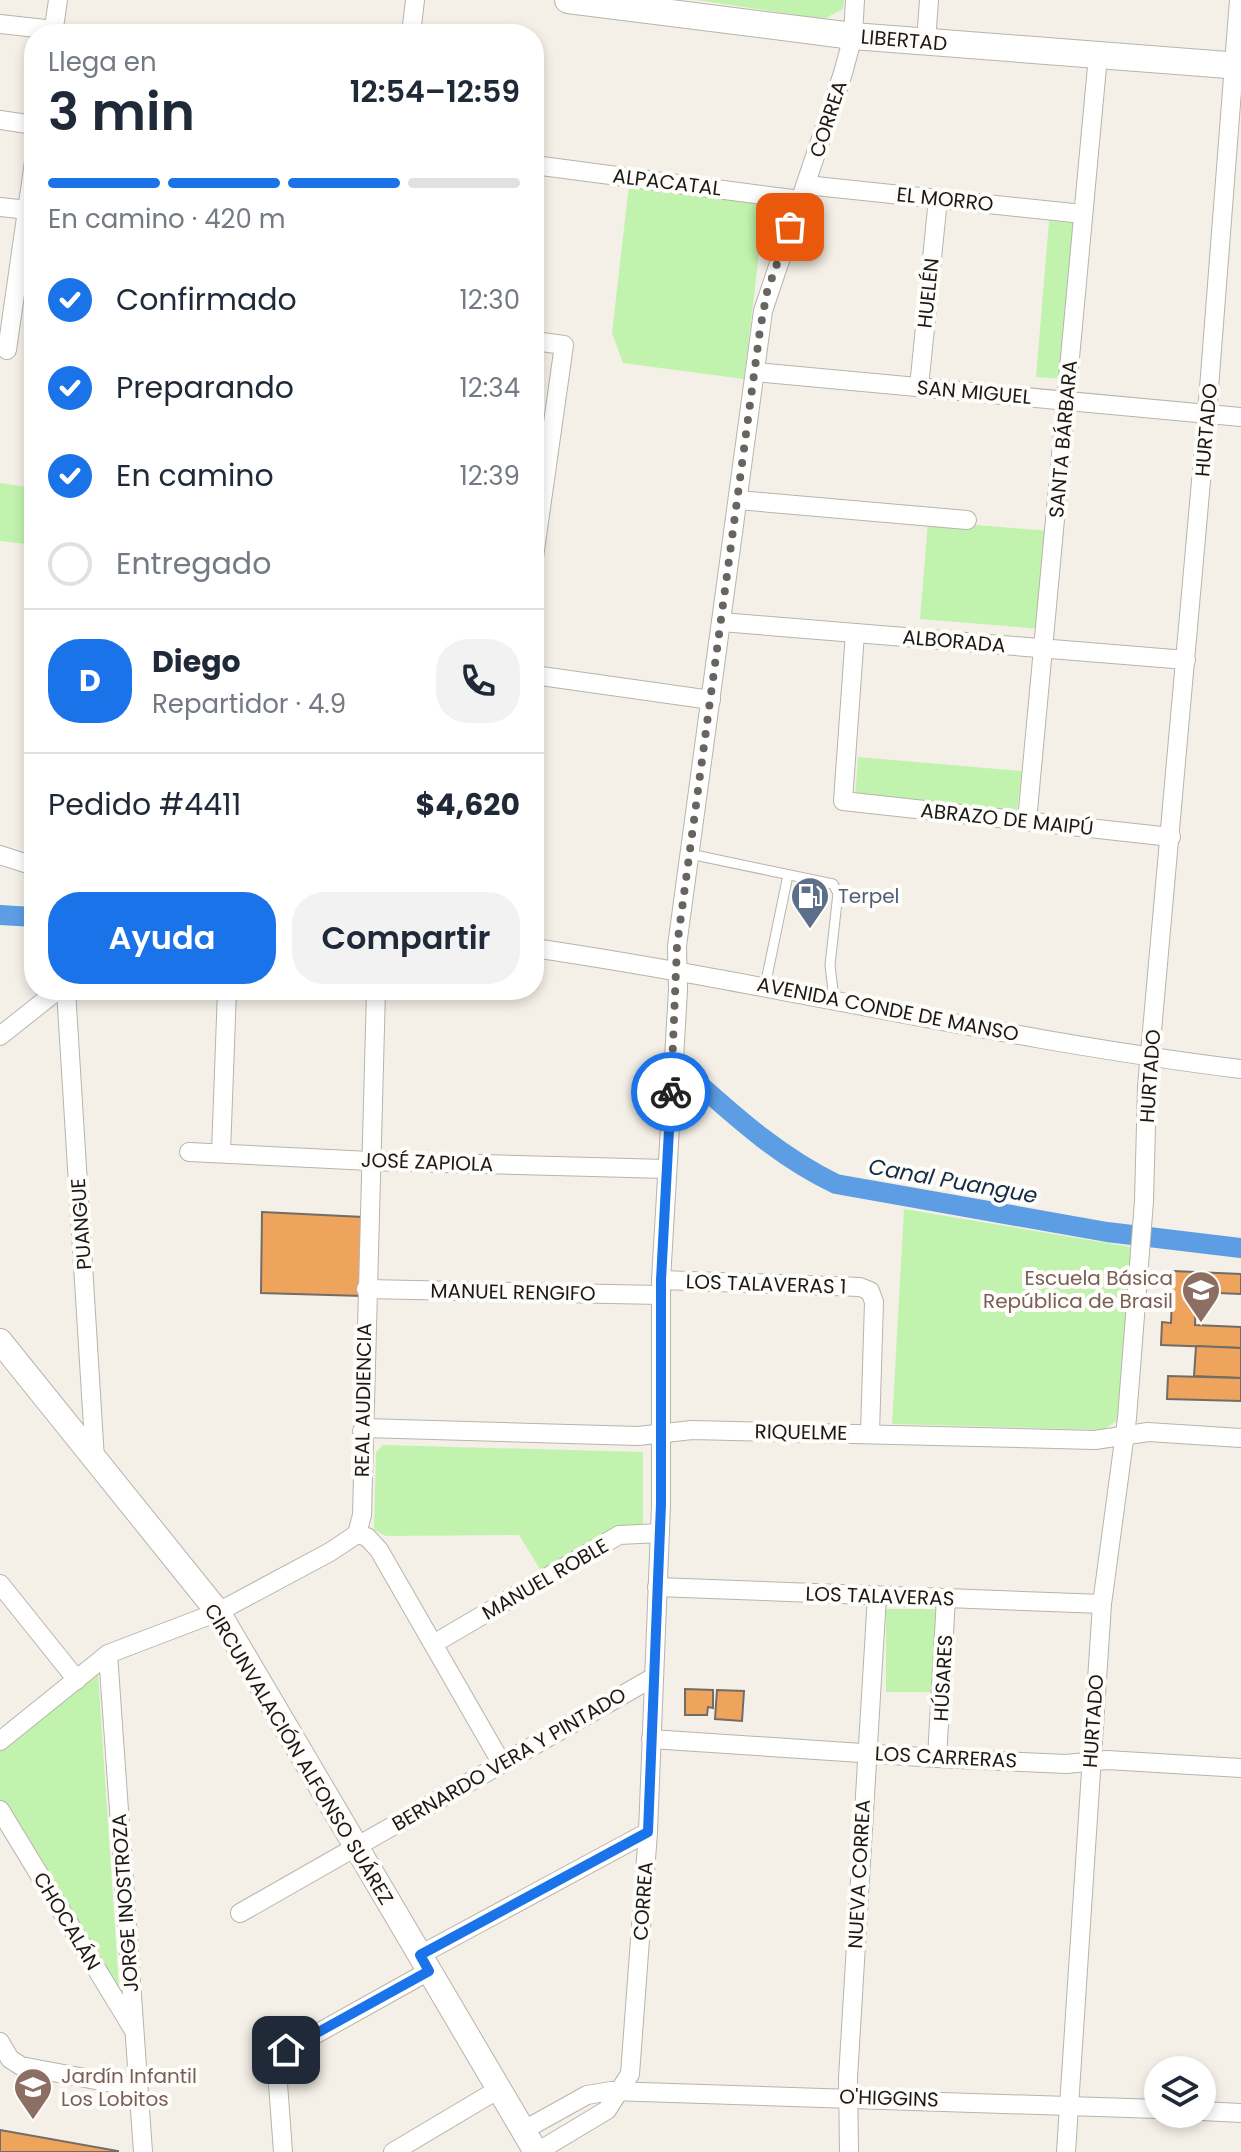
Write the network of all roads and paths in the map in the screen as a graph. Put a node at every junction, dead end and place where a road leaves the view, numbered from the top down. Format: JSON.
{"nodes":[{"id":1,"x":58,"y":0,"type":"edge"},
{"id":2,"x":415,"y":0,"type":"edge"},
{"id":3,"x":568,"y":0,"type":"edge"},
{"id":4,"x":855,"y":0,"type":"edge"},
{"id":5,"x":929,"y":0,"type":"edge"},
{"id":6,"x":1239,"y":0,"type":"edge"},
{"id":7,"x":0,"y":24,"type":"edge"},
{"id":8,"x":54,"y":24,"type":"edge"},
{"id":9,"x":412,"y":24,"type":"edge"},
{"id":10,"x":24,"y":28,"type":"edge"},
{"id":11,"x":853,"y":36,"type":"junction"},
{"id":12,"x":926,"y":42,"type":"junction"},
{"id":13,"x":1098,"y":56,"type":"junction"},
{"id":14,"x":1238,"y":66,"type":"edge"},
{"id":15,"x":0,"y":120,"type":"edge"},
{"id":16,"x":24,"y":124,"type":"edge"},
{"id":17,"x":544,"y":166,"type":"edge"},
{"id":18,"x":803,"y":192,"type":"junction"},
{"id":19,"x":938,"y":199,"type":"junction"},
{"id":20,"x":0,"y":207,"type":"edge"},
{"id":21,"x":24,"y":210,"type":"edge"},
{"id":22,"x":1083,"y":214,"type":"junction"},
{"id":23,"x":24,"y":259,"type":"edge"},
{"id":24,"x":7,"y":301,"type":"edge"},
{"id":25,"x":544,"y":342,"type":"edge"},
{"id":26,"x":7,"y":350,"type":"dead end"},
{"id":27,"x":755,"y":372,"type":"junction"},
{"id":28,"x":919,"y":387,"type":"junction"},
{"id":29,"x":1066,"y":401,"type":"junction"},
{"id":30,"x":1207,"y":414,"type":"junction"},
{"id":31,"x":1241,"y":417,"type":"edge"},
{"id":32,"x":544,"y":484,"type":"edge"},
{"id":33,"x":738,"y":500,"type":"junction"},
{"id":34,"x":967,"y":520,"type":"dead end"},
{"id":35,"x":721,"y":622,"type":"junction"},
{"id":36,"x":855,"y":633,"type":"junction"},
{"id":37,"x":1043,"y":648,"type":"junction"},
{"id":38,"x":1186,"y":660,"type":"junction"},
{"id":39,"x":544,"y":676,"type":"edge"},
{"id":40,"x":711,"y":700,"type":"junction"},
{"id":41,"x":1027,"y":821,"type":"junction"},
{"id":42,"x":1171,"y":837,"type":"junction"},
{"id":43,"x":690,"y":854,"type":"junction"},
{"id":44,"x":0,"y":855,"type":"edge"},
{"id":45,"x":24,"y":863,"type":"edge"},
{"id":46,"x":24,"y":867,"type":"edge"},
{"id":47,"x":0,"y":869,"type":"edge"},
{"id":48,"x":788,"y":875,"type":"junction"},
{"id":49,"x":544,"y":950,"type":"edge"},
{"id":50,"x":679,"y":970,"type":"junction"},
{"id":51,"x":765,"y":986,"type":"junction"},
{"id":52,"x":834,"y":999,"type":"junction"},
{"id":53,"x":45,"y":1000,"type":"edge"},
{"id":54,"x":67,"y":1000,"type":"edge"},
{"id":55,"x":227,"y":1000,"type":"edge"},
{"id":56,"x":376,"y":1000,"type":"edge"},
{"id":57,"x":0,"y":1036,"type":"edge"},
{"id":58,"x":1151,"y":1057,"type":"junction"},
{"id":59,"x":1241,"y":1069,"type":"edge"},
{"id":60,"x":189,"y":1152,"type":"dead end"},
{"id":61,"x":221,"y":1153,"type":"junction"},
{"id":62,"x":370,"y":1161,"type":"junction"},
{"id":63,"x":666,"y":1169,"type":"junction"},
{"id":64,"x":661,"y":1288,"type":"junction"},
{"id":65,"x":366,"y":1289,"type":"junction"},
{"id":66,"x":1,"y":1343,"type":"edge"},
{"id":67,"x":362,"y":1431,"type":"junction"},
{"id":68,"x":662,"y":1432,"type":"junction"},
{"id":69,"x":870,"y":1433,"type":"junction"},
{"id":70,"x":1125,"y":1437,"type":"junction"},
{"id":71,"x":1241,"y":1438,"type":"edge"},
{"id":72,"x":95,"y":1459,"type":"junction"},
{"id":73,"x":660,"y":1533,"type":"junction"},
{"id":74,"x":357,"y":1534,"type":"junction"},
{"id":75,"x":0,"y":1584,"type":"edge"},
{"id":76,"x":657,"y":1587,"type":"junction"},
{"id":77,"x":877,"y":1596,"type":"junction"},
{"id":78,"x":946,"y":1598,"type":"junction"},
{"id":79,"x":1102,"y":1604,"type":"junction"},
{"id":80,"x":218,"y":1612,"type":"junction"},
{"id":81,"x":435,"y":1643,"type":"junction"},
{"id":82,"x":108,"y":1654,"type":"junction"},
{"id":83,"x":654,"y":1677,"type":"junction"},
{"id":84,"x":77,"y":1680,"type":"junction"},
{"id":85,"x":651,"y":1739,"type":"junction"},
{"id":86,"x":0,"y":1741,"type":"edge"},
{"id":87,"x":868,"y":1753,"type":"junction"},
{"id":88,"x":937,"y":1758,"type":"junction"},
{"id":89,"x":1090,"y":1762,"type":"junction"},
{"id":90,"x":502,"y":1764,"type":"junction"},
{"id":91,"x":1241,"y":1768,"type":"edge"},
{"id":92,"x":0,"y":1810,"type":"edge"},
{"id":93,"x":648,"y":1832,"type":"junction"},
{"id":94,"x":356,"y":1847,"type":"junction"},
{"id":95,"x":240,"y":1913,"type":"dead end"},
{"id":96,"x":424,"y":1963,"type":"junction"},
{"id":97,"x":134,"y":2031,"type":"junction"},
{"id":98,"x":0,"y":2042,"type":"edge"},
{"id":99,"x":138,"y":2088,"type":"junction"},
{"id":100,"x":499,"y":2089,"type":"junction"},
{"id":101,"x":620,"y":2092,"type":"junction"},
{"id":102,"x":849,"y":2097,"type":"junction"},
{"id":103,"x":1068,"y":2105,"type":"junction"},
{"id":104,"x":1144,"y":2108,"type":"edge"},
{"id":105,"x":1216,"y":2112,"type":"edge"},
{"id":106,"x":1241,"y":2113,"type":"edge"},
{"id":107,"x":524,"y":2130,"type":"junction"},
{"id":108,"x":143,"y":2152,"type":"edge"},
{"id":109,"x":283,"y":2152,"type":"edge"},
{"id":110,"x":393,"y":2152,"type":"edge"},
{"id":111,"x":537,"y":2152,"type":"edge"},
{"id":112,"x":849,"y":2152,"type":"edge"},
{"id":113,"x":1066,"y":2152,"type":"edge"}],
"edges":[{"from":1,"to":8,"type":"street"},
{"from":2,"to":9,"type":"street"},
{"from":3,"to":11,"type":"main road","name":"LIBERTAD"},
{"from":4,"to":11,"type":"street","name":"CORREA"},
{"from":5,"to":12,"type":"street"},
{"from":6,"to":14,"type":"street","name":"HURTADO"},
{"from":7,"to":10,"type":"street"},
{"from":11,"to":12,"type":"main road","name":"LIBERTAD"},
{"from":11,"to":18,"type":"street","name":"CORREA"},
{"from":12,"to":13,"type":"main road","name":"LIBERTAD"},
{"from":13,"to":14,"type":"main road","name":"LIBERTAD"},
{"from":13,"to":22,"type":"street","name":"SANTA BÁRBARA"},
{"from":14,"to":30,"type":"street","name":"HURTADO"},
{"from":15,"to":16,"type":"street"},
{"from":17,"to":18,"type":"street","name":"ALPACATAL"},
{"from":18,"to":19,"type":"street","name":"EL MORRO"},
{"from":18,"to":27,"type":"street","name":"CORREA"},
{"from":19,"to":22,"type":"street","name":"EL MORRO"},
{"from":19,"to":28,"type":"street","name":"HUELÉN"},
{"from":20,"to":21,"type":"street"},
{"from":22,"to":29,"type":"street","name":"SANTA BÁRBARA"},
{"from":23,"to":24,"type":"street"},
{"from":24,"to":26,"type":"street"},
{"from":25,"to":32,"type":"street"},
{"from":27,"to":28,"type":"street","name":"SAN MIGUEL"},
{"from":27,"to":33,"type":"street","name":"CORREA"},
{"from":28,"to":29,"type":"street","name":"SAN MIGUEL"},
{"from":29,"to":30,"type":"street","name":"SAN MIGUEL"},
{"from":29,"to":37,"type":"street","name":"SANTA BÁRBARA"},
{"from":30,"to":31,"type":"street","name":"SAN MIGUEL"},
{"from":30,"to":38,"type":"street","name":"HURTADO"},
{"from":33,"to":34,"type":"street"},
{"from":33,"to":35,"type":"street","name":"CORREA"},
{"from":35,"to":36,"type":"street","name":"ALBORADA"},
{"from":35,"to":40,"type":"street","name":"CORREA"},
{"from":36,"to":37,"type":"street","name":"ALBORADA"},
{"from":36,"to":41,"type":"street","name":"ABRAZO DE MAIPÚ"},
{"from":37,"to":38,"type":"street","name":"ALBORADA"},
{"from":37,"to":41,"type":"street","name":"SANTA BÁRBARA"},
{"from":38,"to":42,"type":"street","name":"HURTADO"},
{"from":39,"to":40,"type":"street"},
{"from":40,"to":43,"type":"street","name":"CORREA"},
{"from":41,"to":42,"type":"street","name":"ABRAZO DE MAIPÚ"},
{"from":42,"to":58,"type":"street","name":"HURTADO"},
{"from":43,"to":48,"type":"lane"},
{"from":43,"to":50,"type":"street","name":"CORREA"},
{"from":44,"to":45,"type":"street"},
{"from":46,"to":47,"type":"street"},
{"from":48,"to":51,"type":"lane"},
{"from":48,"to":52,"type":"lane"},
{"from":49,"to":50,"type":"street","name":"AVENIDA CONDE DE MANSO"},
{"from":50,"to":51,"type":"street","name":"AVENIDA CONDE DE MANSO"},
{"from":50,"to":63,"type":"street","name":"CORREA"},
{"from":51,"to":52,"type":"street","name":"AVENIDA CONDE DE MANSO"},
{"from":52,"to":58,"type":"street","name":"AVENIDA CONDE DE MANSO"},
{"from":53,"to":57,"type":"street"},
{"from":54,"to":72,"type":"street","name":"PUANGUE"},
{"from":55,"to":61,"type":"street"},
{"from":56,"to":62,"type":"street","name":"REAL AUDIENCIA"},
{"from":58,"to":59,"type":"street","name":"AVENIDA CONDE DE MANSO"},
{"from":58,"to":70,"type":"street","name":"HURTADO"},
{"from":60,"to":61,"type":"street","name":"JOSÉ ZAPIOLA"},
{"from":61,"to":62,"type":"street","name":"JOSÉ ZAPIOLA"},
{"from":62,"to":63,"type":"street","name":"JOSÉ ZAPIOLA"},
{"from":62,"to":65,"type":"street","name":"REAL AUDIENCIA"},
{"from":63,"to":64,"type":"street","name":"CORREA"},
{"from":64,"to":65,"type":"street","name":"MANUEL RENGIFO"},
{"from":64,"to":68,"type":"street","name":"CORREA"},
{"from":64,"to":69,"type":"street","name":"LOS TALAVERAS 1"},
{"from":65,"to":67,"type":"street","name":"REAL AUDIENCIA"},
{"from":66,"to":72,"type":"street","name":"CIRCUNVALACIÓN ALFONSO SUÁREZ"},
{"from":67,"to":68,"type":"street","name":"RIQUELME"},
{"from":67,"to":74,"type":"street","name":"REAL AUDIENCIA"},
{"from":68,"to":69,"type":"street","name":"RIQUELME"},
{"from":68,"to":73,"type":"street","name":"CORREA"},
{"from":69,"to":70,"type":"street","name":"RIQUELME"},
{"from":70,"to":71,"type":"street","name":"RIQUELME"},
{"from":70,"to":79,"type":"street","name":"HURTADO"},
{"from":72,"to":80,"type":"street","name":"CIRCUNVALACIÓN ALFONSO SUÁREZ"},
{"from":73,"to":76,"type":"street","name":"CORREA"},
{"from":73,"to":81,"type":"street","name":"MANUEL ROBLE"},
{"from":74,"to":80,"type":"street"},
{"from":74,"to":81,"type":"street"},
{"from":75,"to":84,"type":"street"},
{"from":76,"to":77,"type":"street","name":"LOS TALAVERAS"},
{"from":76,"to":83,"type":"street","name":"CORREA"},
{"from":77,"to":78,"type":"street","name":"LOS TALAVERAS"},
{"from":77,"to":87,"type":"street","name":"NUEVA CORREA"},
{"from":78,"to":79,"type":"street","name":"LOS TALAVERAS"},
{"from":78,"to":88,"type":"street","name":"HÚSARES"},
{"from":79,"to":89,"type":"street","name":"HURTADO"},
{"from":80,"to":82,"type":"street"},
{"from":80,"to":94,"type":"street","name":"CIRCUNVALACIÓN ALFONSO SUÁREZ"},
{"from":81,"to":90,"type":"street"},
{"from":82,"to":84,"type":"street"},
{"from":82,"to":97,"type":"street","name":"JORGE INOSTROZA"},
{"from":83,"to":85,"type":"street","name":"CORREA"},
{"from":83,"to":90,"type":"street","name":"BERNARDO VERA Y PINTADO"},
{"from":84,"to":86,"type":"street"},
{"from":85,"to":87,"type":"street","name":"LOS CARRERAS"},
{"from":85,"to":93,"type":"street","name":"CORREA"},
{"from":87,"to":88,"type":"street","name":"LOS CARRERAS"},
{"from":87,"to":102,"type":"street","name":"NUEVA CORREA"},
{"from":88,"to":89,"type":"street","name":"LOS CARRERAS"},
{"from":89,"to":91,"type":"street","name":"LOS CARRERAS"},
{"from":89,"to":103,"type":"street","name":"HURTADO"},
{"from":90,"to":94,"type":"street","name":"BERNARDO VERA Y PINTADO"},
{"from":92,"to":97,"type":"street","name":"CHOCALÁN"},
{"from":93,"to":96,"type":"street"},
{"from":93,"to":101,"type":"street","name":"CORREA"},
{"from":94,"to":95,"type":"street","name":"BERNARDO VERA Y PINTADO"},
{"from":94,"to":96,"type":"street","name":"CIRCUNVALACIÓN ALFONSO SUÁREZ"},
{"from":96,"to":100,"type":"street","name":"CIRCUNVALACIÓN ALFONSO SUÁREZ"},
{"from":96,"to":109,"type":"street"},
{"from":97,"to":99,"type":"street","name":"JORGE INOSTROZA"},
{"from":98,"to":99,"type":"street"},
{"from":99,"to":108,"type":"street","name":"JORGE INOSTROZA"},
{"from":100,"to":107,"type":"street","name":"CIRCUNVALACIÓN ALFONSO SUÁREZ"},
{"from":100,"to":110,"type":"street"},
{"from":101,"to":102,"type":"street","name":"O'HIGGINS"},
{"from":101,"to":107,"type":"street"},
{"from":101,"to":111,"type":"street","name":"CORREA"},
{"from":102,"to":103,"type":"street","name":"O'HIGGINS"},
{"from":102,"to":112,"type":"street","name":"NUEVA CORREA"},
{"from":103,"to":104,"type":"street","name":"O'HIGGINS"},
{"from":103,"to":113,"type":"street","name":"HURTADO"},
{"from":105,"to":106,"type":"street"},
{"from":107,"to":111,"type":"street","name":"CIRCUNVALACIÓN ALFONSO SUÁREZ"}]}
